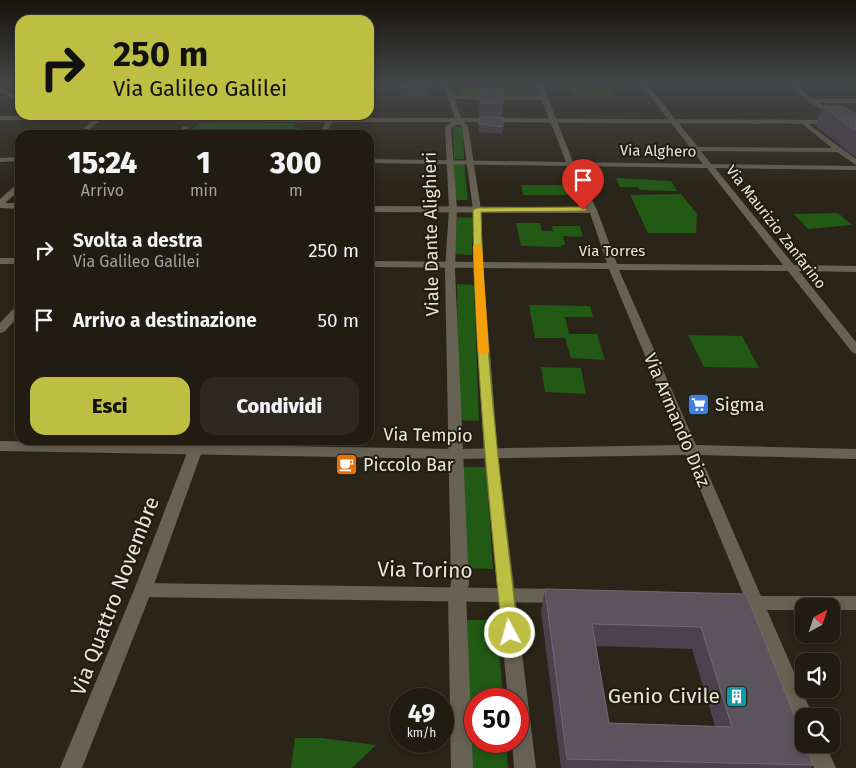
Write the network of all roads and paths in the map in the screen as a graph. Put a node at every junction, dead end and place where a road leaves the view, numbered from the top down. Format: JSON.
{"nodes":[{"id":1,"x":409,"y":119,"type":"edge"},
{"id":2,"x":671,"y":119,"type":"edge"},
{"id":3,"x":837,"y":119,"type":"edge"},
{"id":4,"x":97,"y":120,"type":"edge"},
{"id":5,"x":460,"y":120,"type":"junction"},
{"id":6,"x":553,"y":121,"type":"junction"},
{"id":7,"x":674,"y":122,"type":"junction"},
{"id":8,"x":804,"y":122,"type":"junction"},
{"id":9,"x":842,"y":122,"type":"junction"},
{"id":10,"x":186,"y":126,"type":"dead end"},
{"id":11,"x":85,"y":130,"type":"edge"},
{"id":12,"x":182,"y":130,"type":"edge"},
{"id":13,"x":856,"y":132,"type":"edge"},
{"id":14,"x":696,"y":148,"type":"junction"},
{"id":15,"x":839,"y":150,"type":"junction"},
{"id":16,"x":0,"y":160,"type":"edge"},
{"id":17,"x":15,"y":160,"type":"edge"},
{"id":18,"x":374,"y":161,"type":"edge"},
{"id":19,"x":449,"y":163,"type":"junction"},
{"id":20,"x":470,"y":163,"type":"junction"},
{"id":21,"x":856,"y":163,"type":"edge"},
{"id":22,"x":570,"y":164,"type":"junction"},
{"id":23,"x":710,"y":166,"type":"junction"},
{"id":24,"x":856,"y":168,"type":"edge"},
{"id":25,"x":15,"y":190,"type":"edge"},
{"id":26,"x":0,"y":204,"type":"edge"},
{"id":27,"x":15,"y":206,"type":"edge"},
{"id":28,"x":374,"y":209,"type":"edge"},
{"id":29,"x":452,"y":210,"type":"junction"},
{"id":30,"x":477,"y":210,"type":"junction"},
{"id":31,"x":593,"y":210,"type":"junction"},
{"id":32,"x":0,"y":261,"type":"edge"},
{"id":33,"x":15,"y":261,"type":"edge"},
{"id":34,"x":374,"y":264,"type":"edge"},
{"id":35,"x":450,"y":265,"type":"junction"},
{"id":36,"x":478,"y":266,"type":"junction"},
{"id":37,"x":613,"y":266,"type":"junction"},
{"id":38,"x":792,"y":268,"type":"junction"},
{"id":39,"x":856,"y":269,"type":"edge"},
{"id":40,"x":15,"y":314,"type":"edge"},
{"id":41,"x":0,"y":330,"type":"edge"},
{"id":42,"x":856,"y":350,"type":"edge"},
{"id":43,"x":196,"y":445,"type":"edge"},
{"id":44,"x":0,"y":446,"type":"edge"},
{"id":45,"x":690,"y":450,"type":"junction"},
{"id":46,"x":456,"y":454,"type":"junction"},
{"id":47,"x":491,"y":454,"type":"junction"},
{"id":48,"x":856,"y":454,"type":"edge"},
{"id":49,"x":143,"y":590,"type":"junction"},
{"id":50,"x":457,"y":593,"type":"junction"},
{"id":51,"x":506,"y":593,"type":"junction"},
{"id":52,"x":579,"y":596,"type":"edge"},
{"id":53,"x":717,"y":602,"type":"edge"},
{"id":54,"x":856,"y":603,"type":"edge"},
{"id":55,"x":755,"y":604,"type":"junction"},
{"id":56,"x":800,"y":708,"type":"edge"},
{"id":57,"x":819,"y":753,"type":"edge"},
{"id":58,"x":71,"y":768,"type":"edge"},
{"id":59,"x":462,"y":768,"type":"edge"},
{"id":60,"x":525,"y":768,"type":"edge"},
{"id":61,"x":825,"y":768,"type":"edge"}],
"edges":[{"from":1,"to":5,"type":"street"},
{"from":2,"to":7,"type":"street","name":"Via Maurizio Zanfarino"},
{"from":3,"to":9,"type":"street"},
{"from":4,"to":11,"type":"street"},
{"from":5,"to":6,"type":"street"},
{"from":5,"to":19,"type":"street","name":"Viale Dante Alighieri"},
{"from":5,"to":20,"type":"street"},
{"from":6,"to":7,"type":"street"},
{"from":6,"to":22,"type":"street","name":"Via Armando Diaz"},
{"from":7,"to":8,"type":"street"},
{"from":7,"to":14,"type":"street","name":"Via Maurizio Zanfarino"},
{"from":8,"to":9,"type":"street"},
{"from":8,"to":15,"type":"street"},
{"from":9,"to":13,"type":"street"},
{"from":10,"to":12,"type":"street"},
{"from":14,"to":15,"type":"street"},
{"from":14,"to":23,"type":"street","name":"Via Maurizio Zanfarino"},
{"from":15,"to":21,"type":"street"},
{"from":16,"to":17,"type":"street"},
{"from":18,"to":19,"type":"street","name":"Via Alghero"},
{"from":19,"to":20,"type":"street","name":"Via Alghero"},
{"from":19,"to":29,"type":"street","name":"Viale Dante Alighieri"},
{"from":20,"to":22,"type":"street","name":"Via Alghero"},
{"from":20,"to":30,"type":"street"},
{"from":22,"to":23,"type":"street","name":"Via Alghero"},
{"from":22,"to":31,"type":"street","name":"Via Armando Diaz"},
{"from":23,"to":24,"type":"street","name":"Via Alghero"},
{"from":23,"to":38,"type":"street","name":"Via Maurizio Zanfarino"},
{"from":25,"to":26,"type":"street"},
{"from":26,"to":27,"type":"street"},
{"from":28,"to":29,"type":"street"},
{"from":29,"to":30,"type":"street"},
{"from":29,"to":35,"type":"street","name":"Viale Dante Alighieri"},
{"from":30,"to":31,"type":"street"},
{"from":30,"to":36,"type":"street"},
{"from":31,"to":37,"type":"street","name":"Via Armando Diaz"},
{"from":32,"to":33,"type":"street"},
{"from":34,"to":35,"type":"street","name":"Via Torres"},
{"from":35,"to":36,"type":"street","name":"Via Torres"},
{"from":35,"to":46,"type":"street","name":"Viale Dante Alighieri"},
{"from":36,"to":37,"type":"street","name":"Via Torres"},
{"from":36,"to":47,"type":"street"},
{"from":37,"to":38,"type":"street","name":"Via Torres"},
{"from":37,"to":45,"type":"street","name":"Via Armando Diaz"},
{"from":38,"to":39,"type":"street","name":"Via Torres"},
{"from":38,"to":42,"type":"street","name":"Via Maurizio Zanfarino"},
{"from":40,"to":41,"type":"street"},
{"from":43,"to":44,"type":"street","name":"Via Tempio"},
{"from":43,"to":46,"type":"street","name":"Via Tempio"},
{"from":43,"to":49,"type":"street","name":"Via Quattro Novembre"},
{"from":45,"to":47,"type":"street","name":"Via Tempio"},
{"from":45,"to":48,"type":"street","name":"Via Tempio"},
{"from":45,"to":55,"type":"street","name":"Via Armando Diaz"},
{"from":46,"to":47,"type":"street","name":"Via Tempio"},
{"from":46,"to":50,"type":"street","name":"Viale Dante Alighieri"},
{"from":47,"to":51,"type":"street"},
{"from":49,"to":50,"type":"street","name":"Via Torino"},
{"from":49,"to":58,"type":"street","name":"Via Quattro Novembre"},
{"from":50,"to":51,"type":"street","name":"Via Torino"},
{"from":50,"to":59,"type":"street","name":"Viale Dante Alighieri"},
{"from":51,"to":52,"type":"street","name":"Via Torino"},
{"from":51,"to":60,"type":"street"},
{"from":53,"to":55,"type":"street"},
{"from":54,"to":55,"type":"street"},
{"from":55,"to":56,"type":"street","name":"Via Armando Diaz"},
{"from":57,"to":61,"type":"street"}]}
